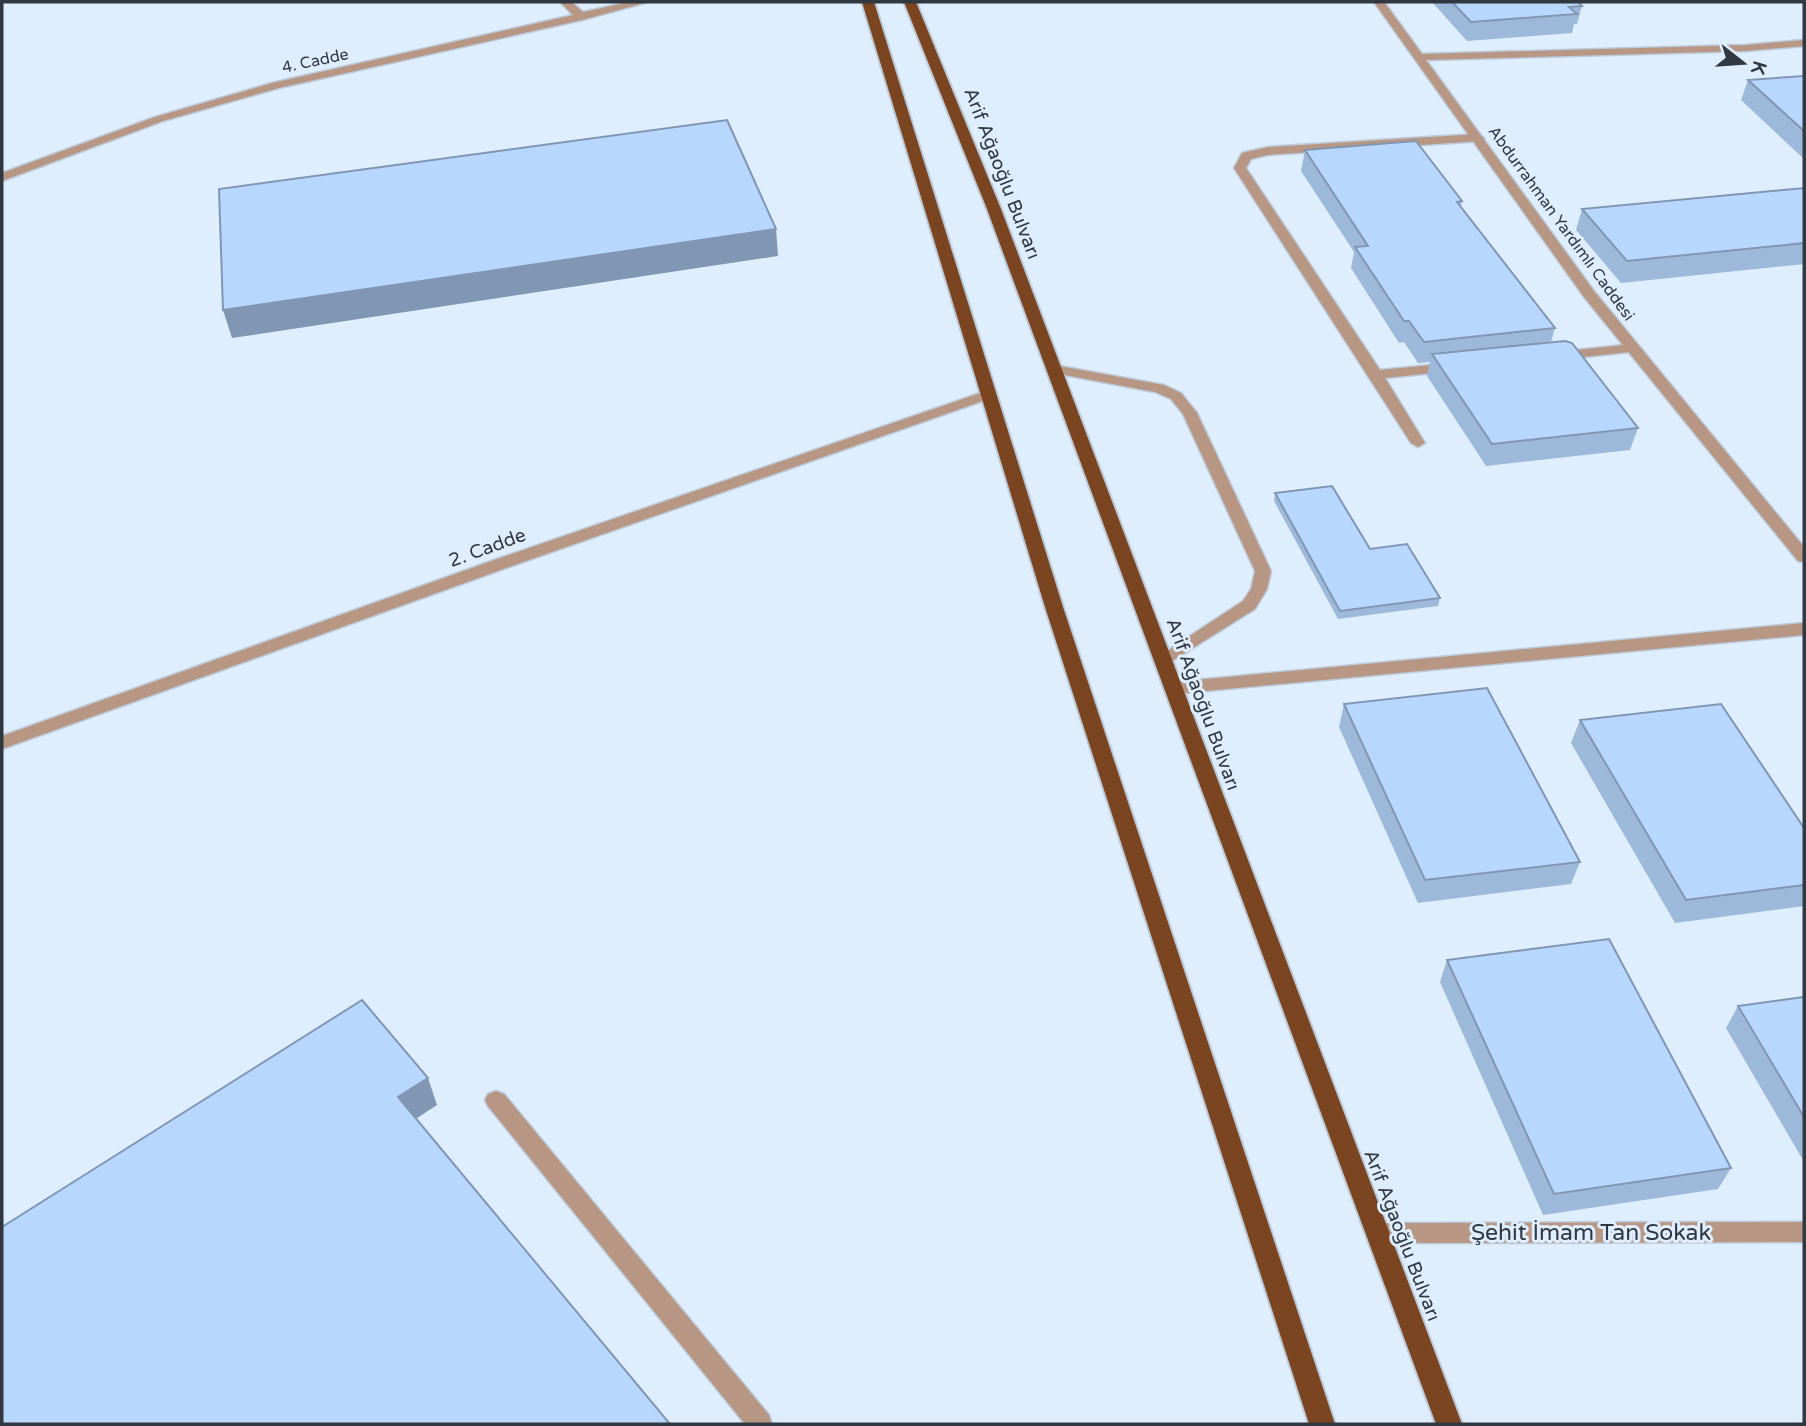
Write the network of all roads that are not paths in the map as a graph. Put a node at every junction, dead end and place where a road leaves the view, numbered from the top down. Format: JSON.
{"nodes":[{"id":1,"x":565,"y":2,"type":"edge"},
{"id":2,"x":643,"y":2,"type":"edge"},
{"id":3,"x":868,"y":2,"type":"edge"},
{"id":4,"x":910,"y":2,"type":"edge"},
{"id":5,"x":1378,"y":2,"type":"edge"},
{"id":6,"x":582,"y":17,"type":"junction"},
{"id":7,"x":1804,"y":43,"type":"edge"},
{"id":8,"x":1421,"y":57,"type":"junction"},
{"id":9,"x":1478,"y":138,"type":"junction"},
{"id":10,"x":2,"y":177,"type":"edge"},
{"id":11,"x":1633,"y":348,"type":"junction"},
{"id":12,"x":1538,"y":358,"type":"edge"},
{"id":13,"x":1471,"y":365,"type":"edge"},
{"id":14,"x":1054,"y":369,"type":"junction"},
{"id":15,"x":1376,"y":375,"type":"junction"},
{"id":16,"x":989,"y":394,"type":"junction"},
{"id":17,"x":1418,"y":443,"type":"dead end"},
{"id":18,"x":1804,"y":557,"type":"edge"},
{"id":19,"x":1804,"y":629,"type":"edge"},
{"id":20,"x":1163,"y":659,"type":"junction"},
{"id":21,"x":1174,"y":688,"type":"junction"},
{"id":22,"x":2,"y":743,"type":"edge"},
{"id":23,"x":496,"y":1100,"type":"dead end"},
{"id":24,"x":1804,"y":1232,"type":"edge"},
{"id":25,"x":1378,"y":1233,"type":"junction"},
{"id":26,"x":760,"y":1424,"type":"edge"},
{"id":27,"x":1322,"y":1424,"type":"edge"},
{"id":28,"x":1449,"y":1424,"type":"edge"}],
"edges":[{"from":1,"to":6,"type":"street"},
{"from":2,"to":6,"type":"street","name":"4. Cadde"},
{"from":3,"to":16,"type":"highway"},
{"from":4,"to":14,"type":"highway","name":"Arif Ağaoğlu Bulvarı"},
{"from":5,"to":8,"type":"street","name":"Abdurrahman Yardımlı Caddesi"},
{"from":6,"to":10,"type":"street","name":"4. Cadde"},
{"from":7,"to":8,"type":"street"},
{"from":8,"to":9,"type":"street","name":"Abdurrahman Yardımlı Caddesi"},
{"from":9,"to":11,"type":"street","name":"Abdurrahman Yardımlı Caddesi"},
{"from":9,"to":15,"type":"street"},
{"from":11,"to":12,"type":"street"},
{"from":11,"to":18,"type":"street","name":"Abdurrahman Yardımlı Caddesi"},
{"from":13,"to":15,"type":"street"},
{"from":14,"to":20,"type":"highway","name":"Arif Ağaoğlu Bulvarı"},
{"from":14,"to":20,"type":"street"},
{"from":15,"to":17,"type":"street"},
{"from":16,"to":22,"type":"street","name":"2. Cadde"},
{"from":16,"to":27,"type":"highway"},
{"from":19,"to":21,"type":"street"},
{"from":20,"to":21,"type":"highway","name":"Arif Ağaoğlu Bulvarı"},
{"from":21,"to":25,"type":"highway","name":"Arif Ağaoğlu Bulvarı"},
{"from":23,"to":26,"type":"street"},
{"from":24,"to":25,"type":"street","name":"Şehit İmam Tan Sokak"},
{"from":25,"to":28,"type":"highway","name":"Arif Ağaoğlu Bulvarı"}]}
